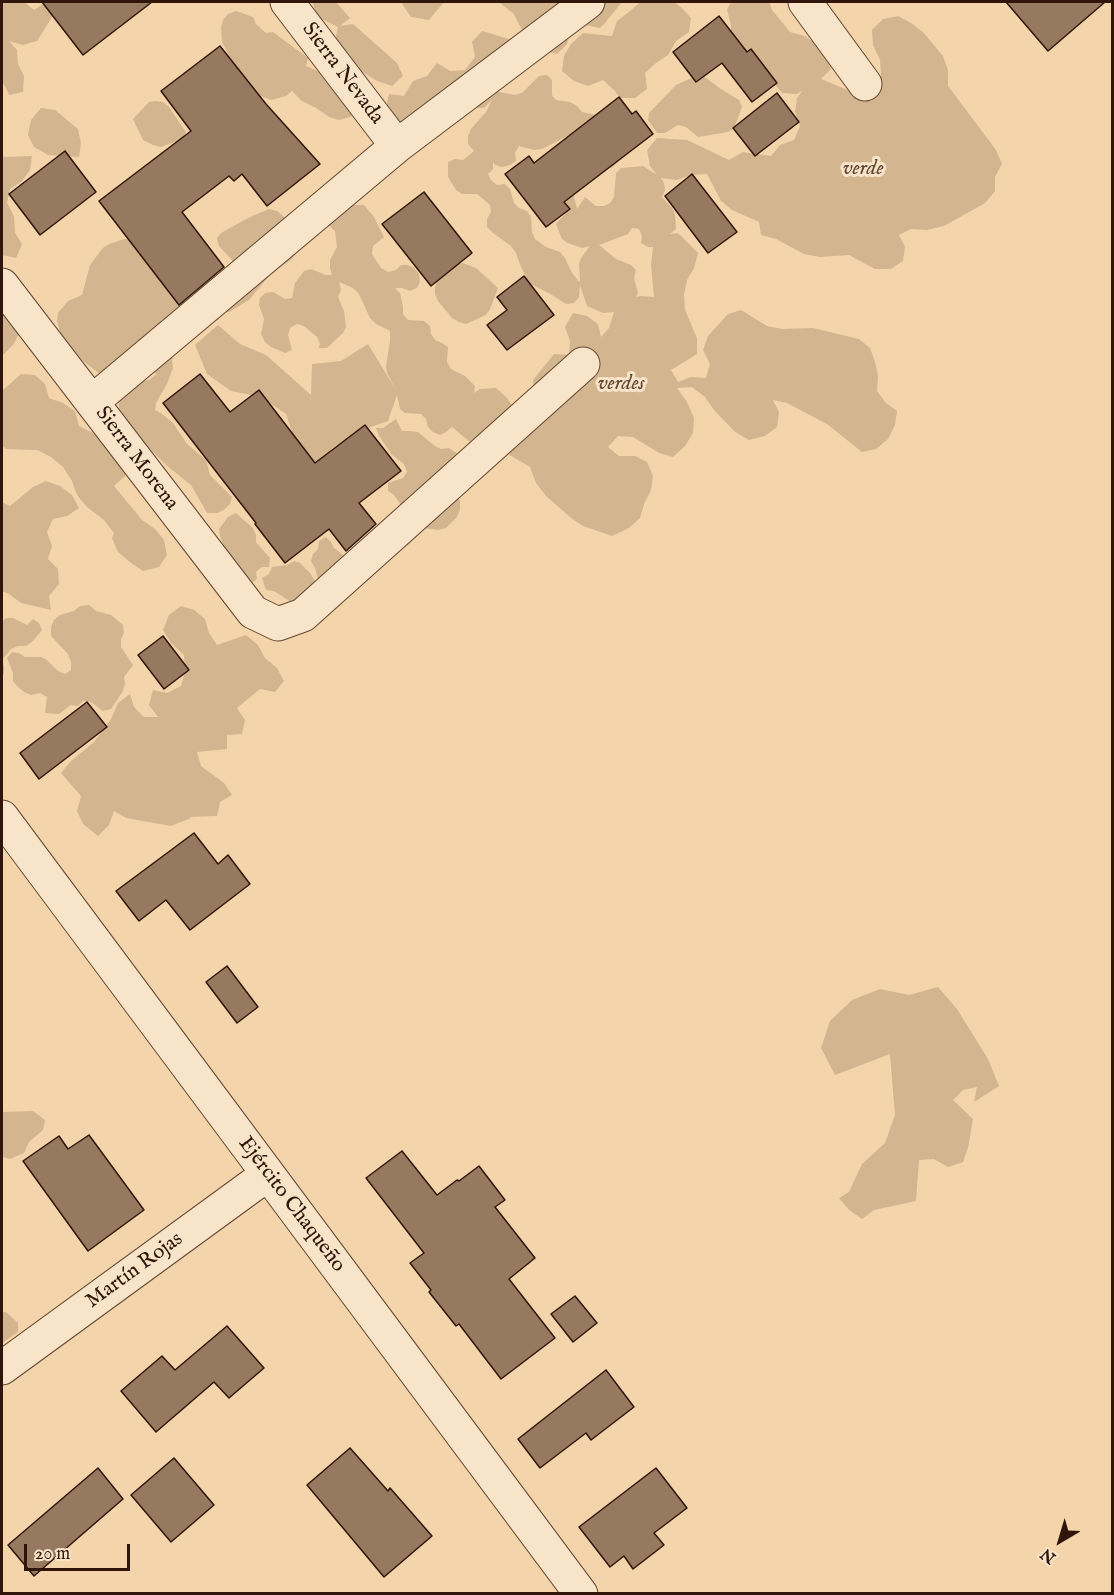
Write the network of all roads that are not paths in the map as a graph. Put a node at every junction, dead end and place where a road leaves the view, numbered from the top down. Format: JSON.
{"nodes":[{"id":1,"x":287,"y":2,"type":"edge"},
{"id":2,"x":588,"y":2,"type":"edge"},
{"id":3,"x":805,"y":2,"type":"edge"},
{"id":4,"x":865,"y":84,"type":"dead end"},
{"id":5,"x":397,"y":146,"type":"junction"},
{"id":6,"x":2,"y":285,"type":"edge"},
{"id":7,"x":583,"y":363,"type":"dead end"},
{"id":8,"x":92,"y":402,"type":"junction"},
{"id":9,"x":8,"y":838,"type":"edge"},
{"id":10,"x":268,"y":1174,"type":"junction"},
{"id":11,"x":2,"y":1368,"type":"edge"},
{"id":12,"x":581,"y":1593,"type":"edge"}],
"edges":[{"from":1,"to":5,"type":"street","name":"Sierra Nevada"},
{"from":2,"to":5,"type":"street"},
{"from":3,"to":4,"type":"street"},
{"from":5,"to":8,"type":"street"},
{"from":6,"to":8,"type":"street","name":"Sierra Morena"},
{"from":7,"to":8,"type":"street","name":"Sierra Morena"},
{"from":9,"to":10,"type":"street","name":"Ejército Chaqueño"},
{"from":10,"to":11,"type":"street","name":"Martín Rojas"},
{"from":10,"to":12,"type":"street","name":"Ejército Chaqueño"}]}
